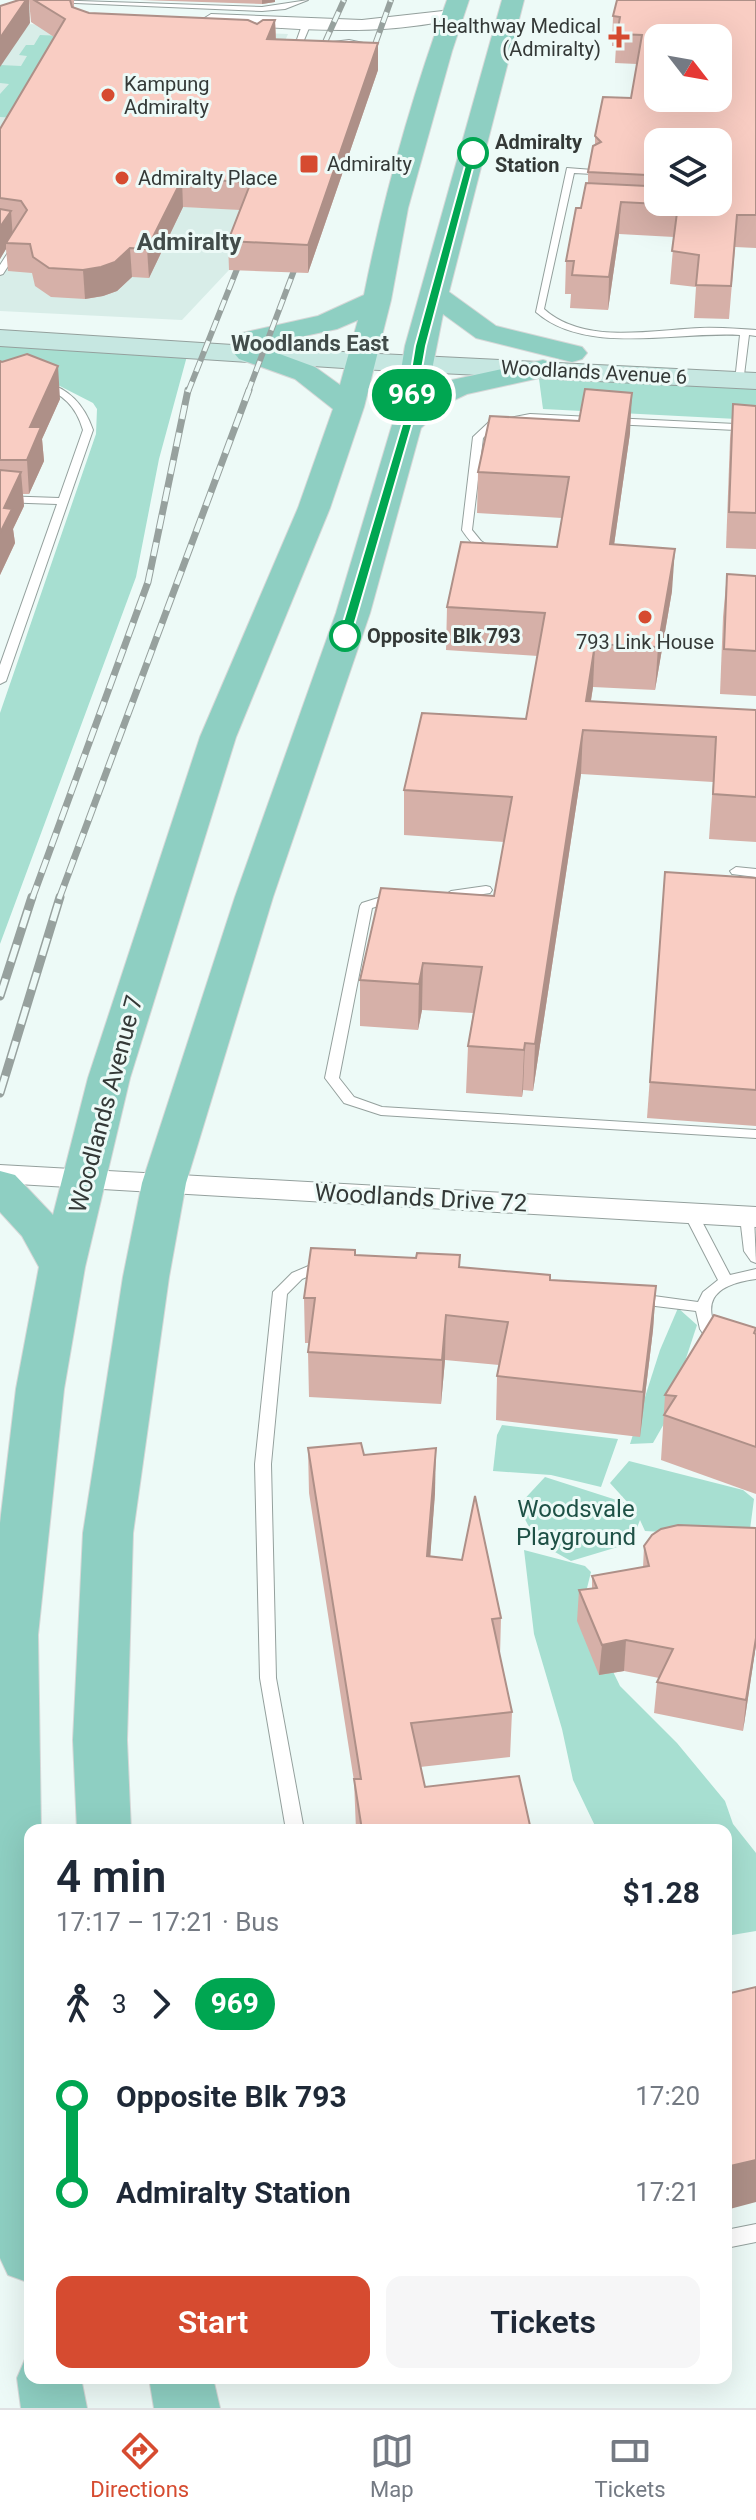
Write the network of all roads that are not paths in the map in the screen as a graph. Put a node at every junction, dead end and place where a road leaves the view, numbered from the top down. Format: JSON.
{"nodes":[{"id":1,"x":304,"y":0,"type":"edge"},
{"id":2,"x":513,"y":0,"type":"edge"},
{"id":3,"x":48,"y":6,"type":"edge"},
{"id":4,"x":455,"y":7,"type":"edge"},
{"id":5,"x":95,"y":8,"type":"edge"},
{"id":6,"x":188,"y":25,"type":"edge"},
{"id":7,"x":305,"y":28,"type":"junction"},
{"id":8,"x":427,"y":44,"type":"junction"},
{"id":9,"x":304,"y":60,"type":"edge"},
{"id":10,"x":340,"y":60,"type":"edge"},
{"id":11,"x":356,"y":60,"type":"edge"},
{"id":12,"x":592,"y":175,"type":"edge"},
{"id":13,"x":563,"y":208,"type":"junction"},
{"id":14,"x":577,"y":209,"type":"edge"},
{"id":15,"x":0,"y":231,"type":"edge"},
{"id":16,"x":0,"y":272,"type":"edge"},
{"id":17,"x":435,"y":295,"type":"junction"},
{"id":18,"x":377,"y":300,"type":"junction"},
{"id":19,"x":0,"y":325,"type":"edge"},
{"id":20,"x":0,"y":338,"type":"edge"},
{"id":21,"x":251,"y":346,"type":"junction"},
{"id":22,"x":362,"y":353,"type":"junction"},
{"id":23,"x":572,"y":353,"type":"junction"},
{"id":24,"x":419,"y":355,"type":"junction"},
{"id":25,"x":749,"y":358,"type":"edge"},
{"id":26,"x":543,"y":369,"type":"junction"},
{"id":27,"x":32,"y":381,"type":"edge"},
{"id":28,"x":349,"y":407,"type":"junction"},
{"id":29,"x":407,"y":425,"type":"junction"},
{"id":30,"x":756,"y":428,"type":"edge"},
{"id":31,"x":0,"y":499,"type":"edge"},
{"id":32,"x":63,"y":501,"type":"junction"},
{"id":33,"x":496,"y":553,"type":"edge"},
{"id":34,"x":0,"y":681,"type":"edge"},
{"id":35,"x":736,"y":871,"type":"dead end"},
{"id":36,"x":756,"y":873,"type":"edge"},
{"id":37,"x":486,"y":890,"type":"dead end"},
{"id":38,"x":403,"y":896,"type":"edge"},
{"id":39,"x":440,"y":896,"type":"edge"},
{"id":40,"x":756,"y":1134,"type":"edge"},
{"id":41,"x":0,"y":1174,"type":"edge"},
{"id":42,"x":86,"y":1178,"type":"junction"},
{"id":43,"x":164,"y":1183,"type":"junction"},
{"id":44,"x":0,"y":1185,"type":"edge"},
{"id":45,"x":690,"y":1212,"type":"junction"},
{"id":46,"x":752,"y":1217,"type":"edge"},
{"id":47,"x":756,"y":1258,"type":"edge"},
{"id":48,"x":346,"y":1259,"type":"edge"},
{"id":49,"x":62,"y":1267,"type":"junction"},
{"id":50,"x":756,"y":1274,"type":"edge"},
{"id":51,"x":726,"y":1281,"type":"junction"},
{"id":52,"x":624,"y":1297,"type":"edge"},
{"id":53,"x":702,"y":1307,"type":"junction"},
{"id":54,"x":734,"y":1354,"type":"edge"},
{"id":55,"x":104,"y":1824,"type":"edge"},
{"id":56,"x":294,"y":1824,"type":"edge"},
{"id":57,"x":756,"y":2233,"type":"edge"},
{"id":58,"x":732,"y":2238,"type":"edge"},
{"id":59,"x":19,"y":2241,"type":"edge"},
{"id":60,"x":50,"y":2384,"type":"edge"},
{"id":61,"x":182,"y":2384,"type":"edge"},
{"id":62,"x":54,"y":2408,"type":"edge"},
{"id":63,"x":187,"y":2408,"type":"edge"}],
"edges":[{"from":1,"to":5,"type":"lane"},
{"from":2,"to":17,"type":"main road"},
{"from":3,"to":5,"type":"street"},
{"from":4,"to":5,"type":"street"},
{"from":4,"to":8,"type":"main road","name":"Woodlands Avenue 7"},
{"from":6,"to":7,"type":"street"},
{"from":7,"to":8,"type":"street"},
{"from":7,"to":9,"type":"lane"},
{"from":8,"to":18,"type":"main road","name":"Woodlands Avenue 7"},
{"from":10,"to":11,"type":"lane"},
{"from":12,"to":13,"type":"lane"},
{"from":13,"to":14,"type":"lane"},
{"from":13,"to":25,"type":"lane"},
{"from":15,"to":16,"type":"lane"},
{"from":17,"to":23,"type":"main road"},
{"from":17,"to":24,"type":"main road"},
{"from":18,"to":21,"type":"main road"},
{"from":18,"to":22,"type":"main road","name":"Woodlands Avenue 7"},
{"from":19,"to":21,"type":"street","name":"Woodlands Avenue 6"},
{"from":20,"to":21,"type":"street","name":"Woodlands Avenue 6"},
{"from":21,"to":22,"type":"street","name":"Woodlands Avenue 6"},
{"from":21,"to":28,"type":"main road"},
{"from":22,"to":24,"type":"street","name":"Woodlands Avenue 6"},
{"from":22,"to":28,"type":"main road","name":"Woodlands Avenue 7"},
{"from":23,"to":24,"type":"street","name":"Woodlands Avenue 6"},
{"from":23,"to":25,"type":"street","name":"Woodlands Avenue 6"},
{"from":24,"to":26,"type":"street","name":"Woodlands Avenue 6"},
{"from":24,"to":29,"type":"main road"},
{"from":25,"to":26,"type":"street","name":"Woodlands Avenue 6"},
{"from":26,"to":29,"type":"main road"},
{"from":27,"to":32,"type":"lane"},
{"from":28,"to":42,"type":"main road","name":"Woodlands Avenue 7"},
{"from":29,"to":43,"type":"main road"},
{"from":30,"to":33,"type":"lane"},
{"from":31,"to":32,"type":"lane"},
{"from":32,"to":34,"type":"lane"},
{"from":35,"to":36,"type":"lane"},
{"from":37,"to":39,"type":"lane"},
{"from":38,"to":40,"type":"lane"},
{"from":41,"to":42,"type":"street","name":"Woodlands Drive 72"},
{"from":42,"to":43,"type":"street","name":"Woodlands Drive 72"},
{"from":42,"to":49,"type":"main road","name":"Woodlands Avenue 7"},
{"from":43,"to":45,"type":"street","name":"Woodlands Drive 72"},
{"from":43,"to":55,"type":"main road"},
{"from":44,"to":49,"type":"main road"},
{"from":45,"to":46,"type":"street","name":"Woodlands Drive 72"},
{"from":45,"to":51,"type":"lane"},
{"from":46,"to":47,"type":"lane"},
{"from":48,"to":56,"type":"lane"},
{"from":49,"to":59,"type":"main road","name":"Woodlands Avenue 7"},
{"from":50,"to":51,"type":"lane"},
{"from":51,"to":53,"type":"lane"},
{"from":52,"to":53,"type":"lane"},
{"from":53,"to":54,"type":"lane"},
{"from":57,"to":58,"type":"lane"},
{"from":60,"to":62,"type":"main road"},
{"from":61,"to":63,"type":"main road"}]}
